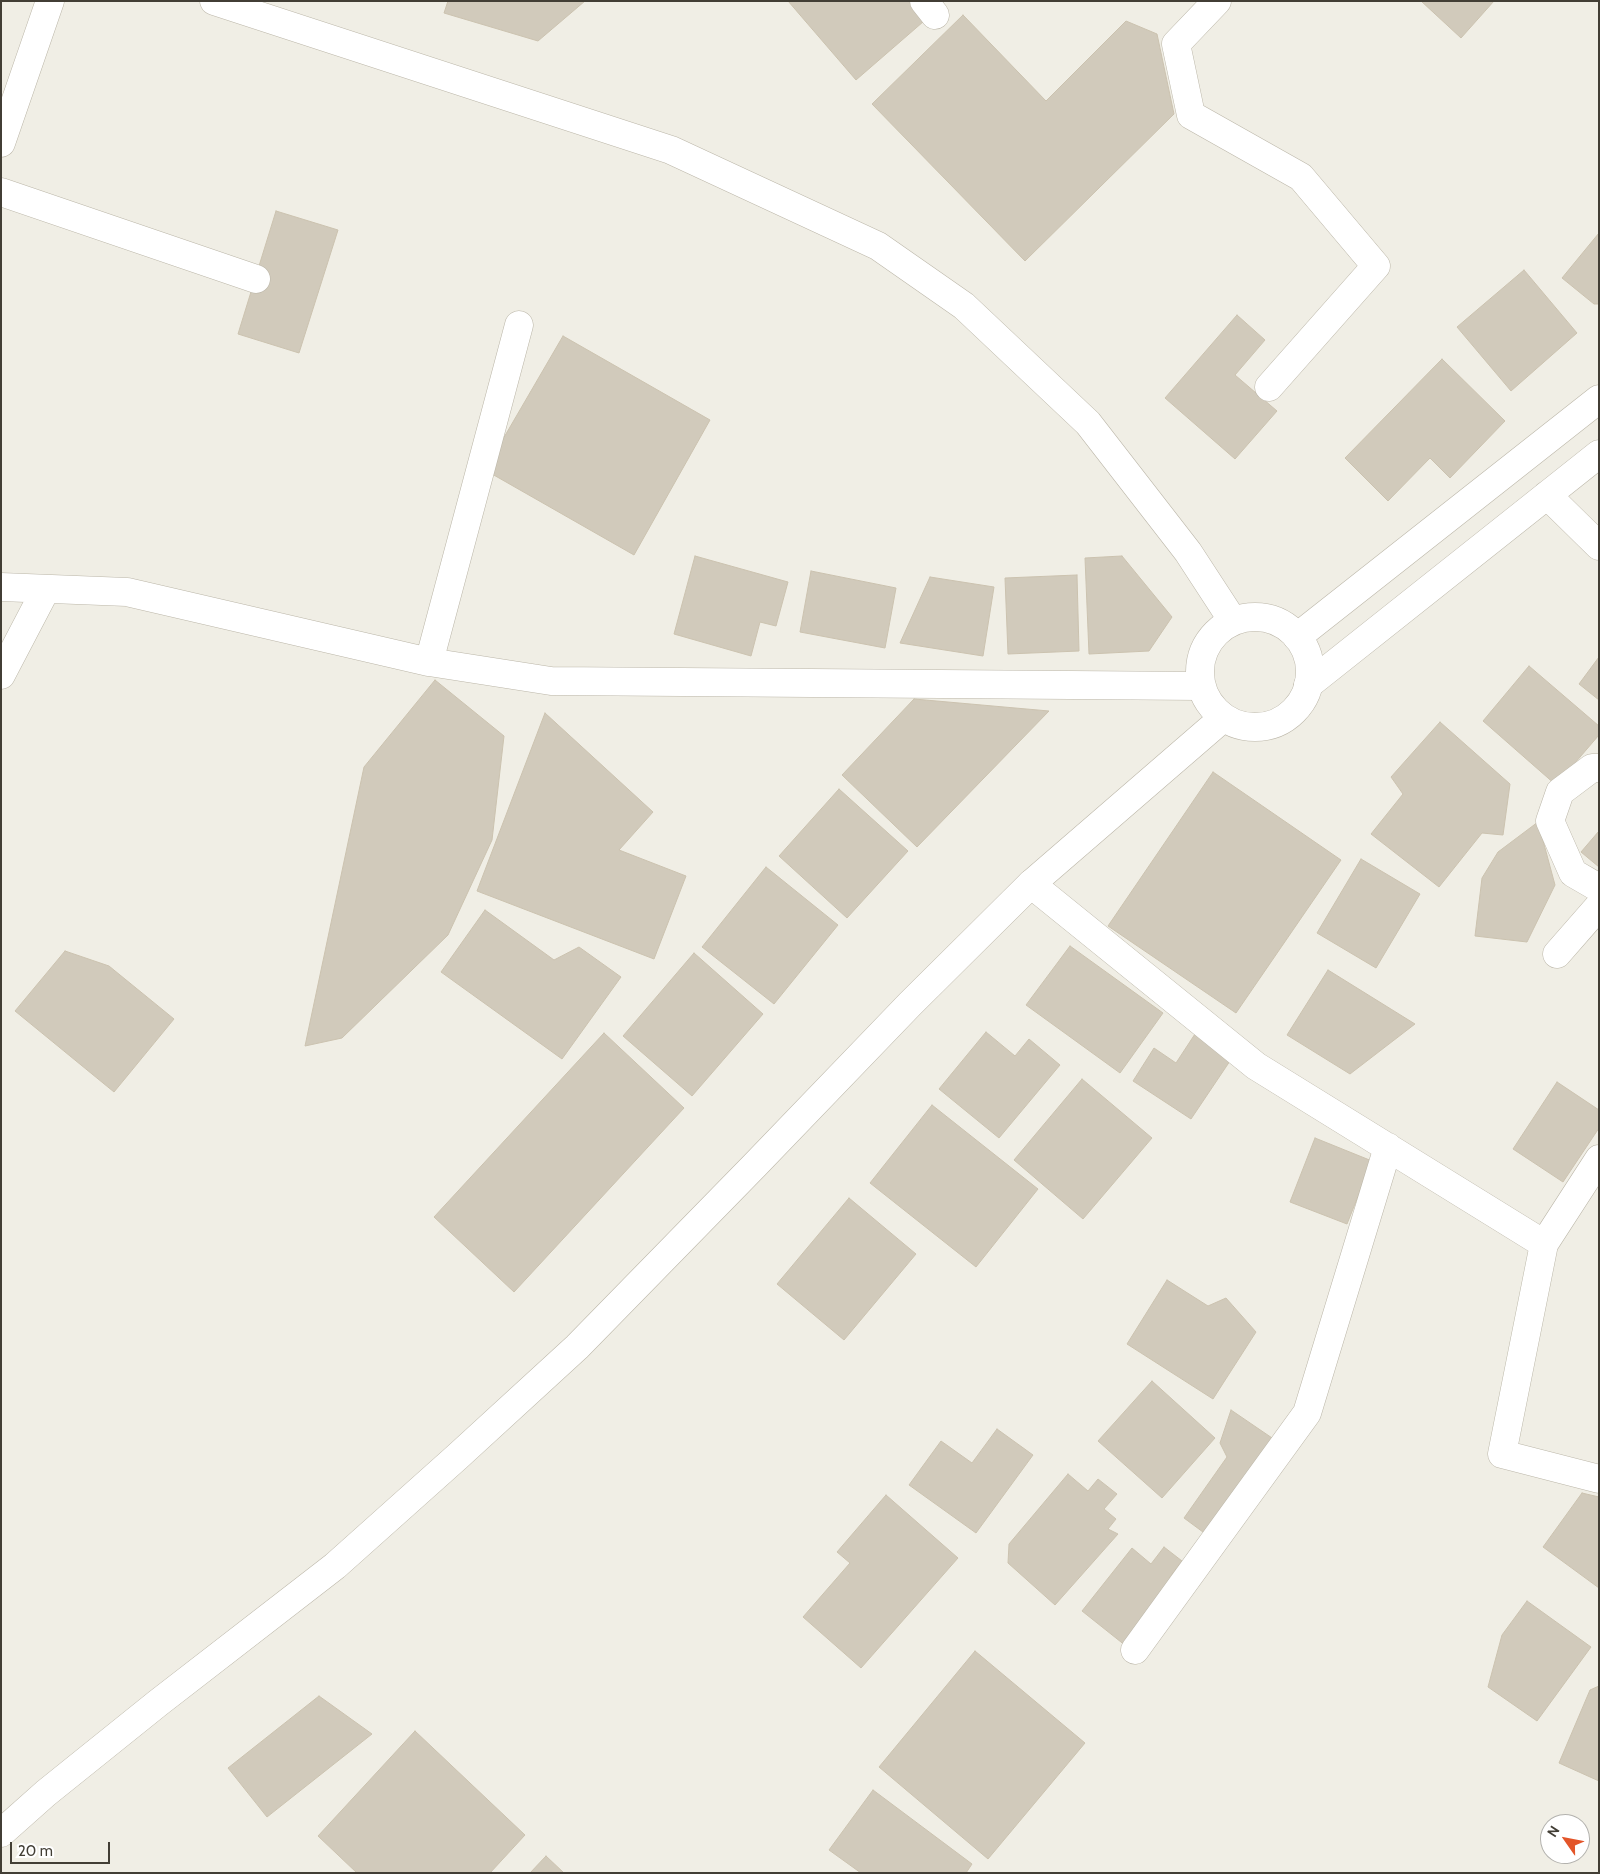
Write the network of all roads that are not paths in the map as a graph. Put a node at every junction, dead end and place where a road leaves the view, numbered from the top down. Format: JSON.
{"nodes":[{"id":1,"x":50,"y":1,"type":"edge"},
{"id":2,"x":214,"y":1,"type":"edge"},
{"id":3,"x":1217,"y":1,"type":"edge"},
{"id":4,"x":1,"y":143,"type":"edge"},
{"id":5,"x":1,"y":192,"type":"edge"},
{"id":6,"x":256,"y":279,"type":"dead end"},
{"id":7,"x":519,"y":325,"type":"dead end"},
{"id":8,"x":1269,"y":387,"type":"dead end"},
{"id":9,"x":1599,"y":399,"type":"edge"},
{"id":10,"x":1599,"y":454,"type":"edge"},
{"id":11,"x":1547,"y":495,"type":"junction"},
{"id":12,"x":1599,"y":546,"type":"edge"},
{"id":13,"x":1,"y":588,"type":"edge"},
{"id":14,"x":46,"y":589,"type":"junction"},
{"id":15,"x":1233,"y":621,"type":"junction"},
{"id":16,"x":1297,"y":638,"type":"junction"},
{"id":17,"x":429,"y":662,"type":"junction"},
{"id":18,"x":1,"y":675,"type":"edge"},
{"id":19,"x":1308,"y":685,"type":"junction"},
{"id":20,"x":1201,"y":686,"type":"junction"},
{"id":21,"x":1223,"y":718,"type":"junction"},
{"id":22,"x":1599,"y":768,"type":"edge"},
{"id":23,"x":1031,"y":884,"type":"junction"},
{"id":24,"x":1599,"y":888,"type":"edge"},
{"id":25,"x":1599,"y":906,"type":"edge"},
{"id":26,"x":1557,"y":954,"type":"dead end"},
{"id":27,"x":1388,"y":1147,"type":"junction"},
{"id":28,"x":1599,"y":1158,"type":"edge"},
{"id":29,"x":1544,"y":1244,"type":"junction"},
{"id":30,"x":1599,"y":1479,"type":"edge"},
{"id":31,"x":1135,"y":1650,"type":"dead end"},
{"id":32,"x":1,"y":1833,"type":"edge"}],
"edges":[{"from":1,"to":4,"type":"street"},
{"from":2,"to":15,"type":"street"},
{"from":3,"to":8,"type":"street"},
{"from":5,"to":6,"type":"street"},
{"from":7,"to":17,"type":"street"},
{"from":9,"to":16,"type":"street"},
{"from":10,"to":11,"type":"street"},
{"from":11,"to":12,"type":"street"},
{"from":11,"to":19,"type":"street"},
{"from":13,"to":14,"type":"street"},
{"from":14,"to":17,"type":"street"},
{"from":14,"to":18,"type":"street"},
{"from":15,"to":16,"type":"street"},
{"from":15,"to":20,"type":"street"},
{"from":16,"to":19,"type":"street"},
{"from":17,"to":20,"type":"street"},
{"from":19,"to":21,"type":"street"},
{"from":20,"to":21,"type":"street"},
{"from":21,"to":23,"type":"street"},
{"from":22,"to":24,"type":"street"},
{"from":23,"to":27,"type":"street"},
{"from":23,"to":32,"type":"street"},
{"from":25,"to":26,"type":"street"},
{"from":27,"to":29,"type":"street"},
{"from":27,"to":31,"type":"street"},
{"from":28,"to":29,"type":"street"},
{"from":29,"to":30,"type":"street"}]}
